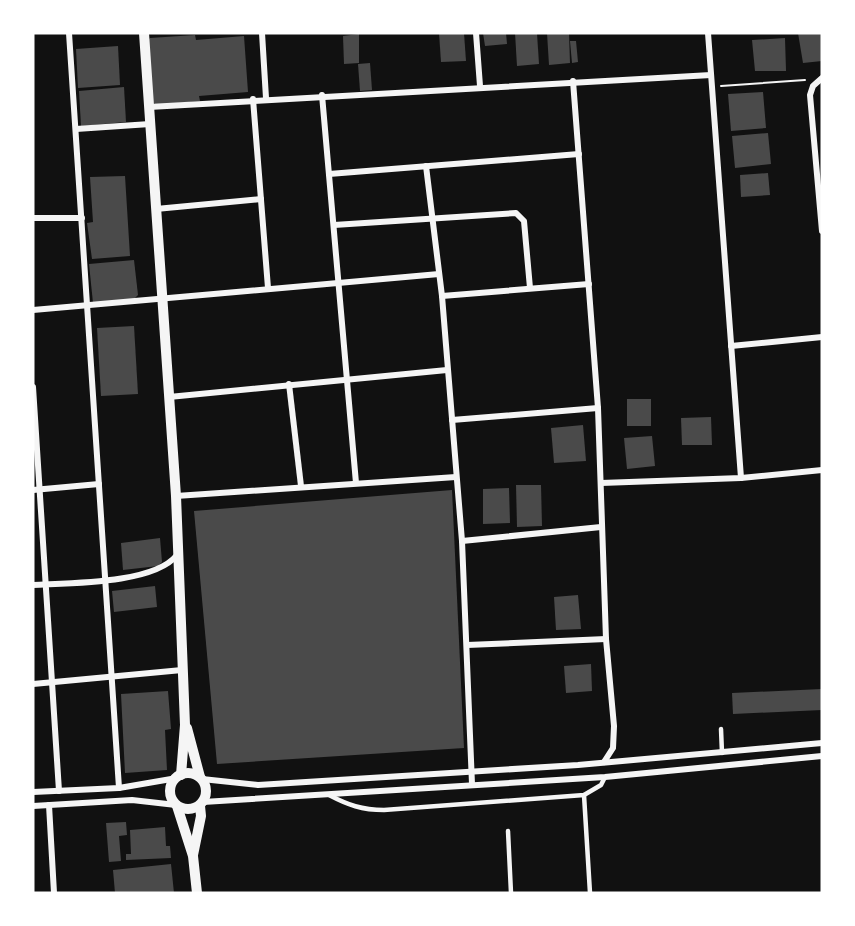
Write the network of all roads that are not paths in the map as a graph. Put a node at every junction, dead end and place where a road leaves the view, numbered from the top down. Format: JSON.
{"nodes":[{"id":1,"x":69,"y":33,"type":"edge"},
{"id":2,"x":144,"y":33,"type":"edge"},
{"id":3,"x":262,"y":33,"type":"edge"},
{"id":4,"x":476,"y":33,"type":"edge"},
{"id":5,"x":708,"y":33,"type":"edge"},
{"id":6,"x":711,"y":75,"type":"junction"},
{"id":7,"x":821,"y":78,"type":"edge"},
{"id":8,"x":573,"y":81,"type":"junction"},
{"id":9,"x":480,"y":86,"type":"junction"},
{"id":10,"x":322,"y":95,"type":"junction"},
{"id":11,"x":266,"y":98,"type":"junction"},
{"id":12,"x":253,"y":99,"type":"junction"},
{"id":13,"x":149,"y":106,"type":"junction"},
{"id":14,"x":150,"y":124,"type":"junction"},
{"id":15,"x":76,"y":129,"type":"junction"},
{"id":16,"x":579,"y":154,"type":"junction"},
{"id":17,"x":426,"y":166,"type":"junction"},
{"id":18,"x":329,"y":174,"type":"junction"},
{"id":19,"x":820,"y":194,"type":"edge"},
{"id":20,"x":261,"y":199,"type":"junction"},
{"id":21,"x":156,"y":209,"type":"junction"},
{"id":22,"x":33,"y":218,"type":"edge"},
{"id":23,"x":82,"y":218,"type":"junction"},
{"id":24,"x":432,"y":219,"type":"junction"},
{"id":25,"x":334,"y":225,"type":"junction"},
{"id":26,"x":822,"y":231,"type":"edge"},
{"id":27,"x":439,"y":274,"type":"junction"},
{"id":28,"x":339,"y":283,"type":"junction"},
{"id":29,"x":589,"y":284,"type":"junction"},
{"id":30,"x":268,"y":288,"type":"junction"},
{"id":31,"x":530,"y":288,"type":"junction"},
{"id":32,"x":442,"y":296,"type":"junction"},
{"id":33,"x":162,"y":299,"type":"junction"},
{"id":34,"x":86,"y":307,"type":"junction"},
{"id":35,"x":33,"y":310,"type":"edge"},
{"id":36,"x":822,"y":337,"type":"edge"},
{"id":37,"x":731,"y":346,"type":"junction"},
{"id":38,"x":447,"y":370,"type":"junction"},
{"id":39,"x":347,"y":378,"type":"junction"},
{"id":40,"x":289,"y":384,"type":"junction"},
{"id":41,"x":33,"y":387,"type":"edge"},
{"id":42,"x":169,"y":397,"type":"junction"},
{"id":43,"x":597,"y":408,"type":"junction"},
{"id":44,"x":452,"y":420,"type":"junction"},
{"id":45,"x":822,"y":470,"type":"edge"},
{"id":46,"x":456,"y":477,"type":"junction"},
{"id":47,"x":741,"y":478,"type":"junction"},
{"id":48,"x":356,"y":483,"type":"junction"},
{"id":49,"x":601,"y":483,"type":"junction"},
{"id":50,"x":99,"y":484,"type":"junction"},
{"id":51,"x":301,"y":486,"type":"junction"},
{"id":52,"x":36,"y":490,"type":"edge"},
{"id":53,"x":176,"y":496,"type":"junction"},
{"id":54,"x":601,"y":527,"type":"junction"},
{"id":55,"x":462,"y":541,"type":"junction"},
{"id":56,"x":177,"y":555,"type":"junction"},
{"id":57,"x":106,"y":580,"type":"junction"},
{"id":58,"x":33,"y":585,"type":"edge"},
{"id":59,"x":46,"y":585,"type":"junction"},
{"id":60,"x":606,"y":639,"type":"junction"},
{"id":61,"x":466,"y":645,"type":"junction"},
{"id":62,"x":183,"y":670,"type":"junction"},
{"id":63,"x":112,"y":678,"type":"junction"},
{"id":64,"x":53,"y":683,"type":"junction"},
{"id":65,"x":33,"y":684,"type":"edge"},
{"id":66,"x":185,"y":724,"type":"junction"},
{"id":67,"x":721,"y":729,"type":"dead end"},
{"id":68,"x":822,"y":743,"type":"edge"},
{"id":69,"x":722,"y":753,"type":"junction"},
{"id":70,"x":822,"y":756,"type":"edge"},
{"id":71,"x":604,"y":762,"type":"junction"},
{"id":72,"x":471,"y":771,"type":"junction"},
{"id":73,"x":179,"y":776,"type":"junction"},
{"id":74,"x":605,"y":777,"type":"junction"},
{"id":75,"x":201,"y":778,"type":"junction"},
{"id":76,"x":472,"y":784,"type":"junction"},
{"id":77,"x":118,"y":788,"type":"junction"},
{"id":78,"x":59,"y":790,"type":"junction"},
{"id":79,"x":33,"y":792,"type":"edge"},
{"id":80,"x":327,"y":794,"type":"junction"},
{"id":81,"x":584,"y":795,"type":"junction"},
{"id":82,"x":202,"y":804,"type":"junction"},
{"id":83,"x":49,"y":805,"type":"junction"},
{"id":84,"x":177,"y":806,"type":"junction"},
{"id":85,"x":33,"y":807,"type":"edge"},
{"id":86,"x":508,"y":831,"type":"dead end"},
{"id":87,"x":193,"y":856,"type":"junction"},
{"id":88,"x":54,"y":893,"type":"edge"},
{"id":89,"x":196,"y":893,"type":"edge"},
{"id":90,"x":512,"y":893,"type":"edge"},
{"id":91,"x":590,"y":893,"type":"edge"}],
"edges":[{"from":1,"to":15,"type":"street"},
{"from":2,"to":13,"type":"street"},
{"from":3,"to":11,"type":"street"},
{"from":4,"to":9,"type":"street"},
{"from":5,"to":6,"type":"street"},
{"from":6,"to":8,"type":"street"},
{"from":6,"to":37,"type":"street"},
{"from":7,"to":19,"type":"street"},
{"from":8,"to":9,"type":"street"},
{"from":8,"to":16,"type":"street"},
{"from":9,"to":10,"type":"street"},
{"from":10,"to":11,"type":"street"},
{"from":10,"to":18,"type":"street"},
{"from":11,"to":12,"type":"street"},
{"from":12,"to":13,"type":"street"},
{"from":12,"to":20,"type":"street"},
{"from":13,"to":14,"type":"street"},
{"from":14,"to":15,"type":"street"},
{"from":14,"to":21,"type":"street"},
{"from":15,"to":23,"type":"street"},
{"from":16,"to":17,"type":"street"},
{"from":16,"to":29,"type":"street"},
{"from":17,"to":18,"type":"street"},
{"from":17,"to":24,"type":"street"},
{"from":18,"to":25,"type":"street"},
{"from":19,"to":26,"type":"street"},
{"from":20,"to":21,"type":"street"},
{"from":20,"to":30,"type":"street"},
{"from":21,"to":33,"type":"street"},
{"from":22,"to":23,"type":"street"},
{"from":23,"to":34,"type":"street"},
{"from":24,"to":25,"type":"street"},
{"from":24,"to":27,"type":"street"},
{"from":24,"to":31,"type":"street"},
{"from":25,"to":28,"type":"street"},
{"from":27,"to":28,"type":"street"},
{"from":27,"to":32,"type":"street"},
{"from":28,"to":30,"type":"street"},
{"from":28,"to":39,"type":"street"},
{"from":29,"to":31,"type":"street"},
{"from":29,"to":43,"type":"street"},
{"from":30,"to":33,"type":"street"},
{"from":31,"to":32,"type":"street"},
{"from":32,"to":38,"type":"street"},
{"from":33,"to":34,"type":"street"},
{"from":33,"to":42,"type":"street"},
{"from":34,"to":35,"type":"street"},
{"from":34,"to":50,"type":"street"},
{"from":36,"to":37,"type":"street"},
{"from":37,"to":47,"type":"street"},
{"from":38,"to":39,"type":"street"},
{"from":38,"to":44,"type":"street"},
{"from":39,"to":40,"type":"street"},
{"from":39,"to":48,"type":"street"},
{"from":40,"to":42,"type":"street"},
{"from":40,"to":51,"type":"street"},
{"from":41,"to":52,"type":"street"},
{"from":42,"to":53,"type":"street"},
{"from":43,"to":44,"type":"street"},
{"from":43,"to":49,"type":"street"},
{"from":44,"to":46,"type":"street"},
{"from":45,"to":47,"type":"street"},
{"from":46,"to":48,"type":"street"},
{"from":46,"to":55,"type":"street"},
{"from":47,"to":49,"type":"street"},
{"from":48,"to":51,"type":"street"},
{"from":49,"to":54,"type":"street"},
{"from":50,"to":52,"type":"street"},
{"from":50,"to":57,"type":"street"},
{"from":51,"to":53,"type":"street"},
{"from":52,"to":59,"type":"street"},
{"from":53,"to":56,"type":"street"},
{"from":54,"to":55,"type":"street"},
{"from":54,"to":60,"type":"street"},
{"from":55,"to":61,"type":"street"},
{"from":56,"to":57,"type":"street"},
{"from":56,"to":62,"type":"street"},
{"from":57,"to":59,"type":"street"},
{"from":57,"to":63,"type":"street"},
{"from":58,"to":59,"type":"street"},
{"from":59,"to":64,"type":"street"},
{"from":60,"to":61,"type":"street"},
{"from":60,"to":71,"type":"street"},
{"from":61,"to":72,"type":"street"},
{"from":62,"to":63,"type":"street"},
{"from":62,"to":66,"type":"street"},
{"from":63,"to":64,"type":"street"},
{"from":63,"to":77,"type":"street"},
{"from":64,"to":65,"type":"street"},
{"from":64,"to":78,"type":"street"},
{"from":66,"to":73,"type":"street"},
{"from":66,"to":75,"type":"street"},
{"from":67,"to":69,"type":"lane"},
{"from":68,"to":69,"type":"street"},
{"from":69,"to":71,"type":"street"},
{"from":70,"to":74,"type":"street"},
{"from":71,"to":72,"type":"street"},
{"from":72,"to":75,"type":"street"},
{"from":72,"to":76,"type":"street"},
{"from":73,"to":75,"type":"street"},
{"from":73,"to":77,"type":"street"},
{"from":73,"to":84,"type":"street"},
{"from":74,"to":76,"type":"street"},
{"from":74,"to":81,"type":"lane"},
{"from":75,"to":82,"type":"street"},
{"from":76,"to":80,"type":"street"},
{"from":77,"to":78,"type":"street"},
{"from":78,"to":79,"type":"street"},
{"from":80,"to":81,"type":"lane"},
{"from":80,"to":82,"type":"street"},
{"from":81,"to":91,"type":"lane"},
{"from":82,"to":84,"type":"street"},
{"from":82,"to":87,"type":"street"},
{"from":83,"to":84,"type":"street"},
{"from":83,"to":85,"type":"street"},
{"from":83,"to":88,"type":"street"},
{"from":84,"to":87,"type":"street"},
{"from":86,"to":90,"type":"lane"},
{"from":87,"to":89,"type":"street"}]}
